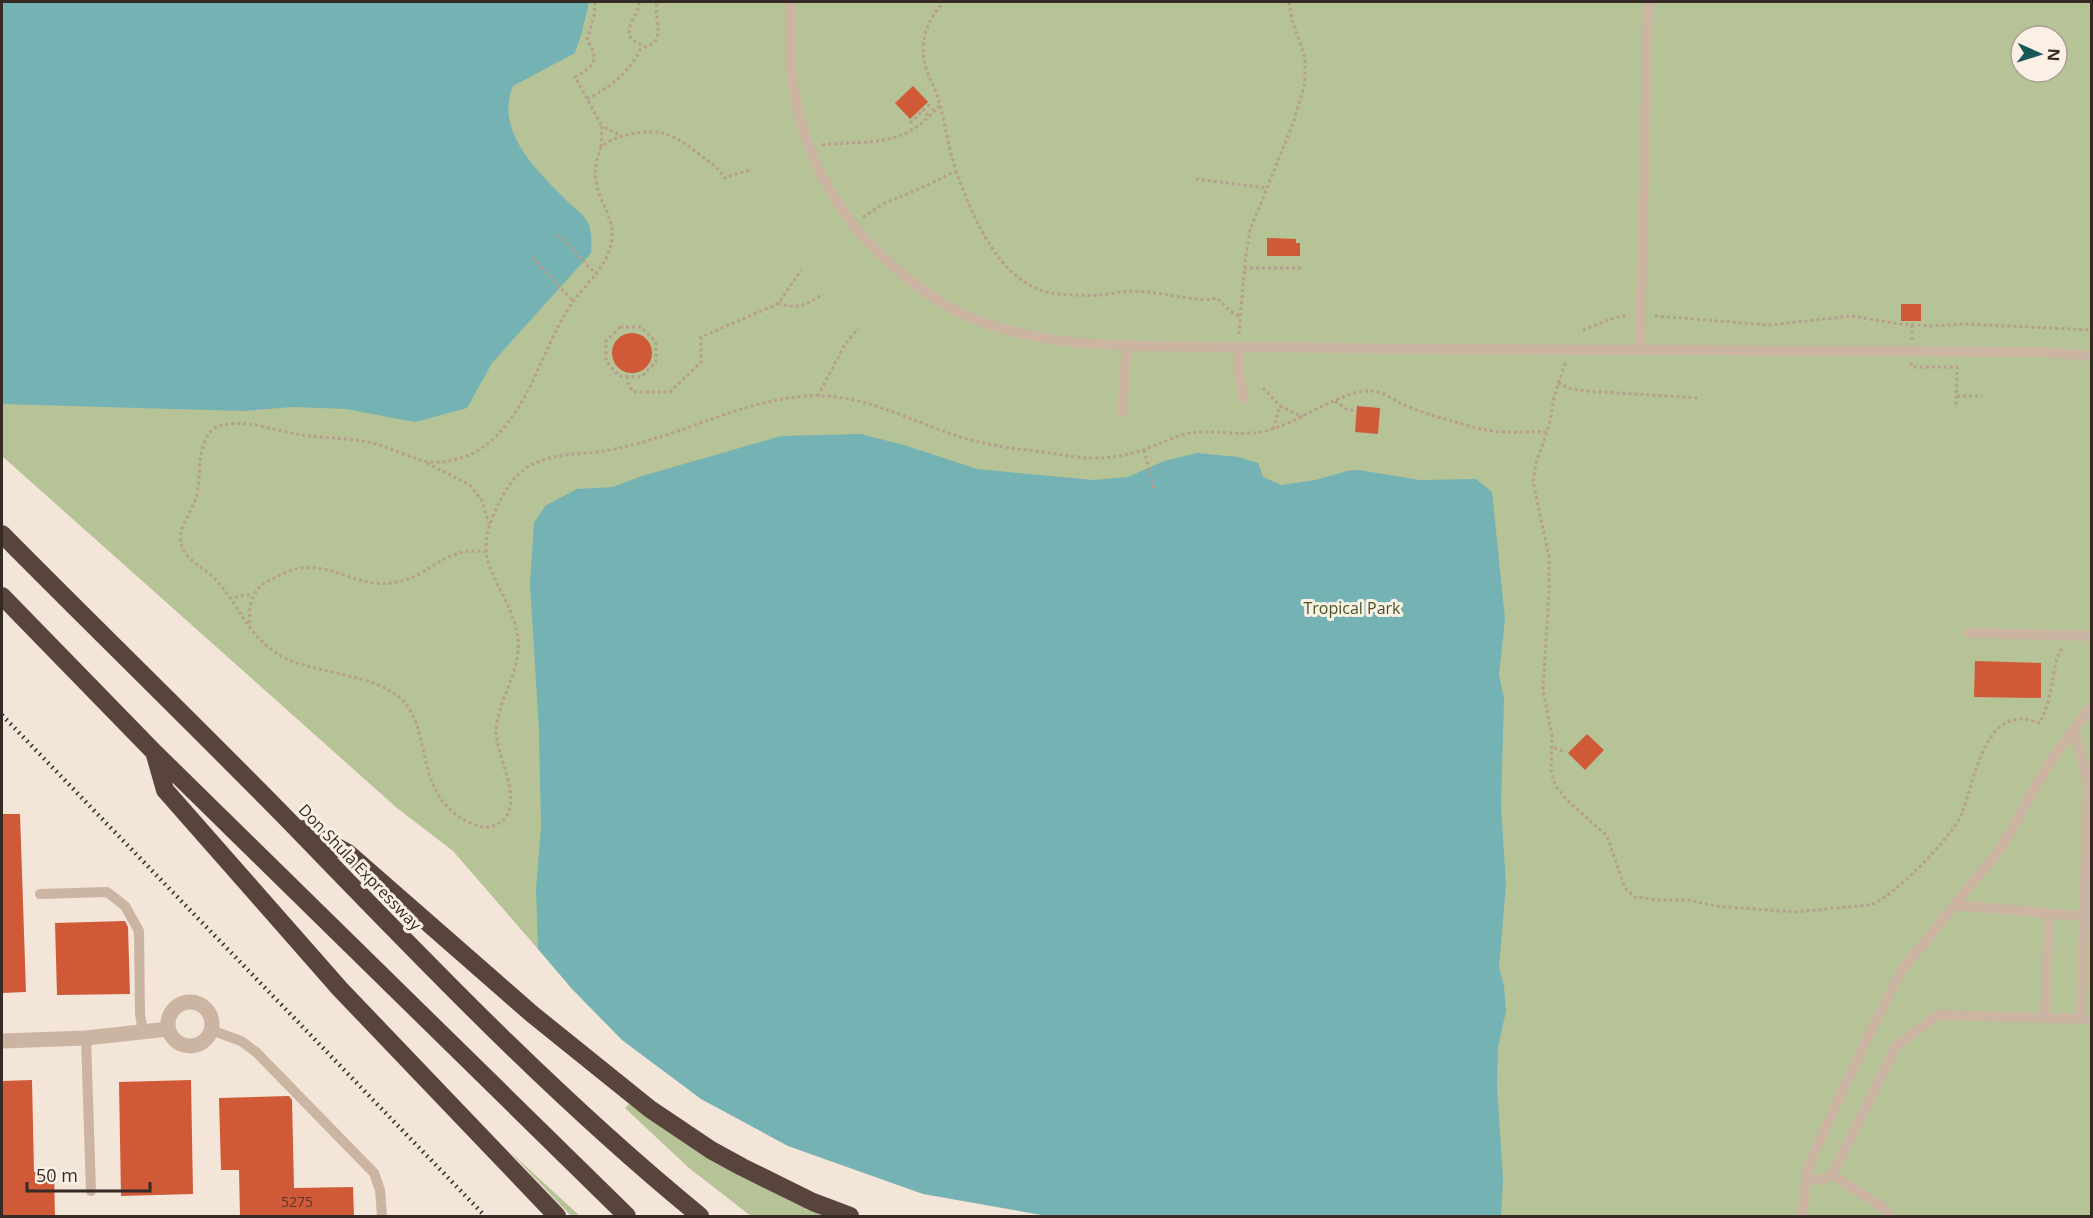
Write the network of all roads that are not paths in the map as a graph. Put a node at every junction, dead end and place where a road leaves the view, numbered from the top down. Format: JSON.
{"nodes":[{"id":1,"x":790,"y":2,"type":"edge"},
{"id":2,"x":1648,"y":2,"type":"edge"},
{"id":3,"x":1126,"y":345,"type":"junction"},
{"id":4,"x":1239,"y":347,"type":"junction"},
{"id":5,"x":1640,"y":350,"type":"junction"},
{"id":6,"x":2091,"y":356,"type":"edge"},
{"id":7,"x":1244,"y":399,"type":"dead end"},
{"id":8,"x":1122,"y":412,"type":"dead end"},
{"id":9,"x":2,"y":534,"type":"edge"},
{"id":10,"x":2,"y":596,"type":"edge"},
{"id":11,"x":1970,"y":633,"type":"dead end"},
{"id":12,"x":2091,"y":636,"type":"edge"},
{"id":13,"x":2090,"y":712,"type":"edge"},
{"id":14,"x":2074,"y":730,"type":"junction"},
{"id":15,"x":155,"y":753,"type":"junction"},
{"id":16,"x":288,"y":821,"type":"junction"},
{"id":17,"x":40,"y":894,"type":"dead end"},
{"id":18,"x":1954,"y":905,"type":"junction"},
{"id":19,"x":2049,"y":914,"type":"junction"},
{"id":20,"x":2088,"y":917,"type":"edge"},
{"id":21,"x":2045,"y":1018,"type":"junction"},
{"id":22,"x":2086,"y":1019,"type":"edge"},
{"id":23,"x":168,"y":1029,"type":"junction"},
{"id":24,"x":211,"y":1030,"type":"junction"},
{"id":25,"x":143,"y":1032,"type":"junction"},
{"id":26,"x":86,"y":1038,"type":"junction"},
{"id":27,"x":2,"y":1041,"type":"edge"},
{"id":28,"x":1833,"y":1175,"type":"junction"},
{"id":29,"x":1806,"y":1179,"type":"junction"},
{"id":30,"x":91,"y":1191,"type":"dead end"},
{"id":31,"x":382,"y":1216,"type":"edge"},
{"id":32,"x":557,"y":1216,"type":"edge"},
{"id":33,"x":627,"y":1216,"type":"edge"},
{"id":34,"x":700,"y":1216,"type":"edge"},
{"id":35,"x":850,"y":1216,"type":"edge"},
{"id":36,"x":1802,"y":1216,"type":"edge"},
{"id":37,"x":1891,"y":1216,"type":"edge"}],
"edges":[{"from":1,"to":3,"type":"lane"},
{"from":2,"to":5,"type":"lane"},
{"from":3,"to":4,"type":"lane"},
{"from":3,"to":8,"type":"lane"},
{"from":4,"to":5,"type":"lane"},
{"from":4,"to":7,"type":"lane"},
{"from":5,"to":6,"type":"lane"},
{"from":9,"to":16,"type":"highway","name":"Don Shula Expressway"},
{"from":10,"to":15,"type":"highway"},
{"from":11,"to":12,"type":"lane"},
{"from":13,"to":14,"type":"lane"},
{"from":14,"to":18,"type":"lane"},
{"from":14,"to":20,"type":"lane"},
{"from":15,"to":32,"type":"highway"},
{"from":15,"to":33,"type":"highway"},
{"from":16,"to":34,"type":"highway","name":"Don Shula Expressway"},
{"from":16,"to":35,"type":"highway"},
{"from":17,"to":25,"type":"lane"},
{"from":18,"to":19,"type":"lane"},
{"from":18,"to":29,"type":"lane"},
{"from":19,"to":20,"type":"lane"},
{"from":19,"to":21,"type":"lane"},
{"from":20,"to":22,"type":"lane"},
{"from":21,"to":22,"type":"lane"},
{"from":21,"to":28,"type":"lane"},
{"from":23,"to":24,"type":"street"},
{"from":23,"to":24,"type":"street"},
{"from":23,"to":25,"type":"street"},
{"from":24,"to":31,"type":"lane"},
{"from":25,"to":26,"type":"street"},
{"from":26,"to":27,"type":"street"},
{"from":26,"to":30,"type":"lane"},
{"from":28,"to":29,"type":"lane"},
{"from":28,"to":37,"type":"lane"},
{"from":29,"to":36,"type":"lane"}]}
